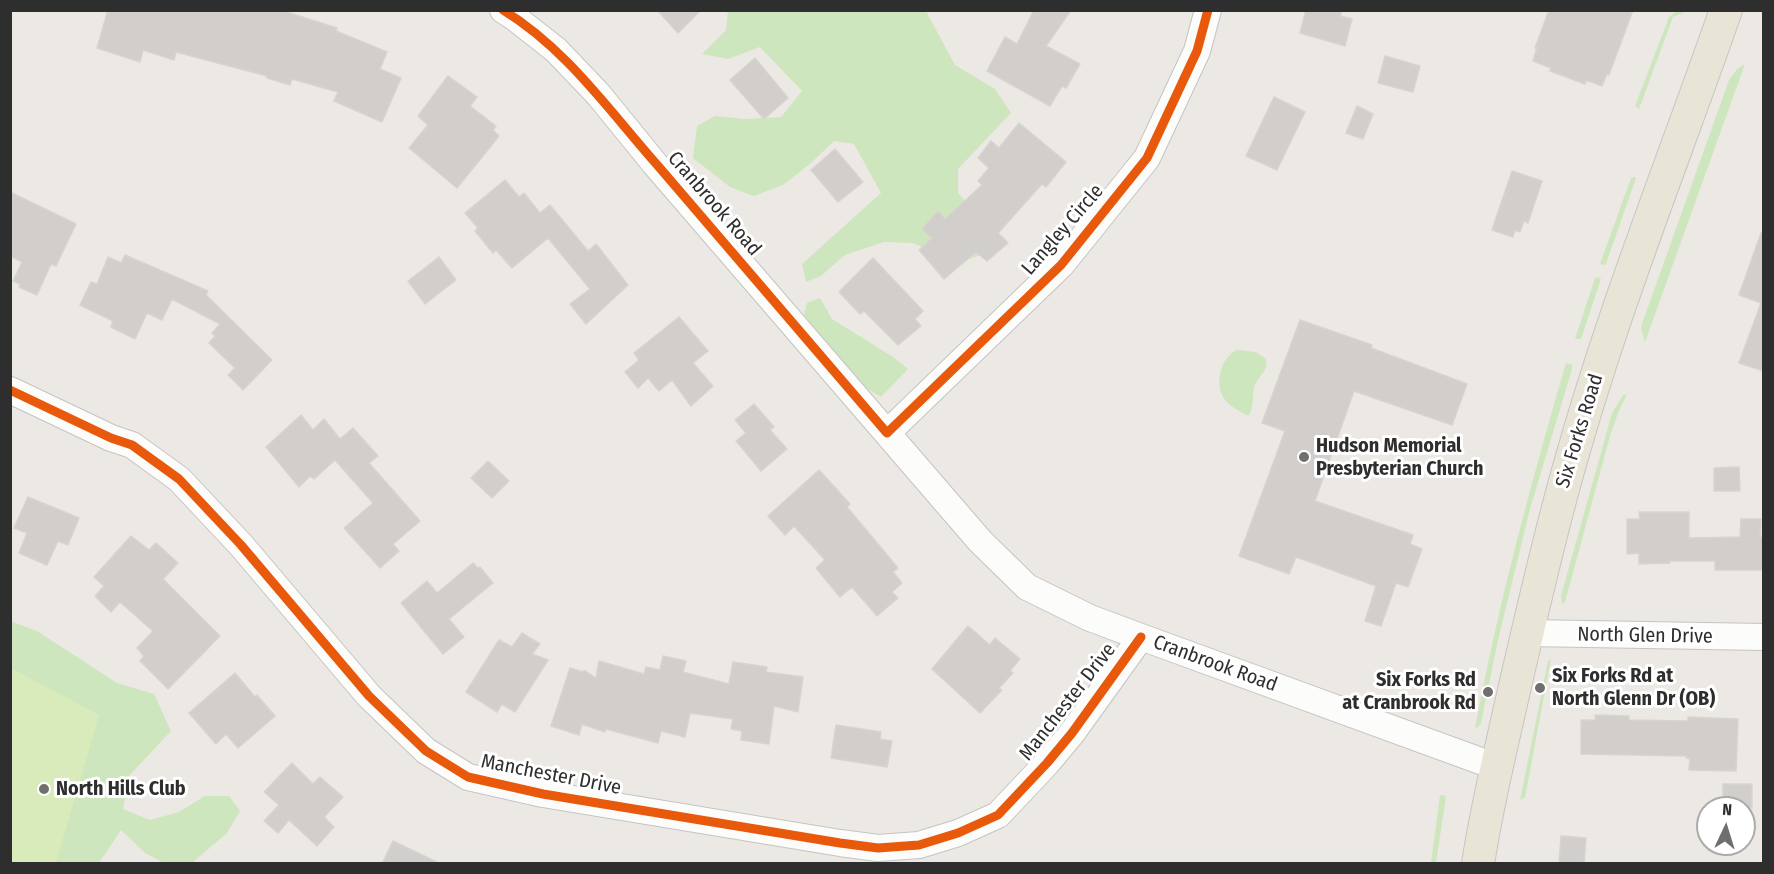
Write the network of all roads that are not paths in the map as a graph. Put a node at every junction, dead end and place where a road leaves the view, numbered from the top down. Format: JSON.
{"nodes":[{"id":1,"x":503,"y":10,"type":"edge"},
{"id":2,"x":1208,"y":10,"type":"edge"},
{"id":3,"x":1726,"y":10,"type":"edge"},
{"id":4,"x":10,"y":390,"type":"edge"},
{"id":5,"x":887,"y":433,"type":"junction"},
{"id":6,"x":1527,"y":633,"type":"junction"},
{"id":7,"x":1141,"y":637,"type":"junction"},
{"id":8,"x":1764,"y":638,"type":"edge"},
{"id":9,"x":1497,"y":767,"type":"junction"},
{"id":10,"x":1478,"y":864,"type":"edge"}],
"edges":[{"from":1,"to":5,"type":"street","name":"Cranbrook Road"},
{"from":2,"to":5,"type":"street","name":"Langley Circle"},
{"from":3,"to":6,"type":"main road","name":"Six Forks Road"},
{"from":4,"to":7,"type":"street","name":"Manchester Drive"},
{"from":5,"to":7,"type":"street","name":"Cranbrook Road"},
{"from":6,"to":8,"type":"street","name":"North Glen Drive"},
{"from":6,"to":9,"type":"main road","name":"Six Forks Road"},
{"from":7,"to":9,"type":"street","name":"Cranbrook Road"},
{"from":9,"to":10,"type":"main road","name":"Six Forks Road"}]}
